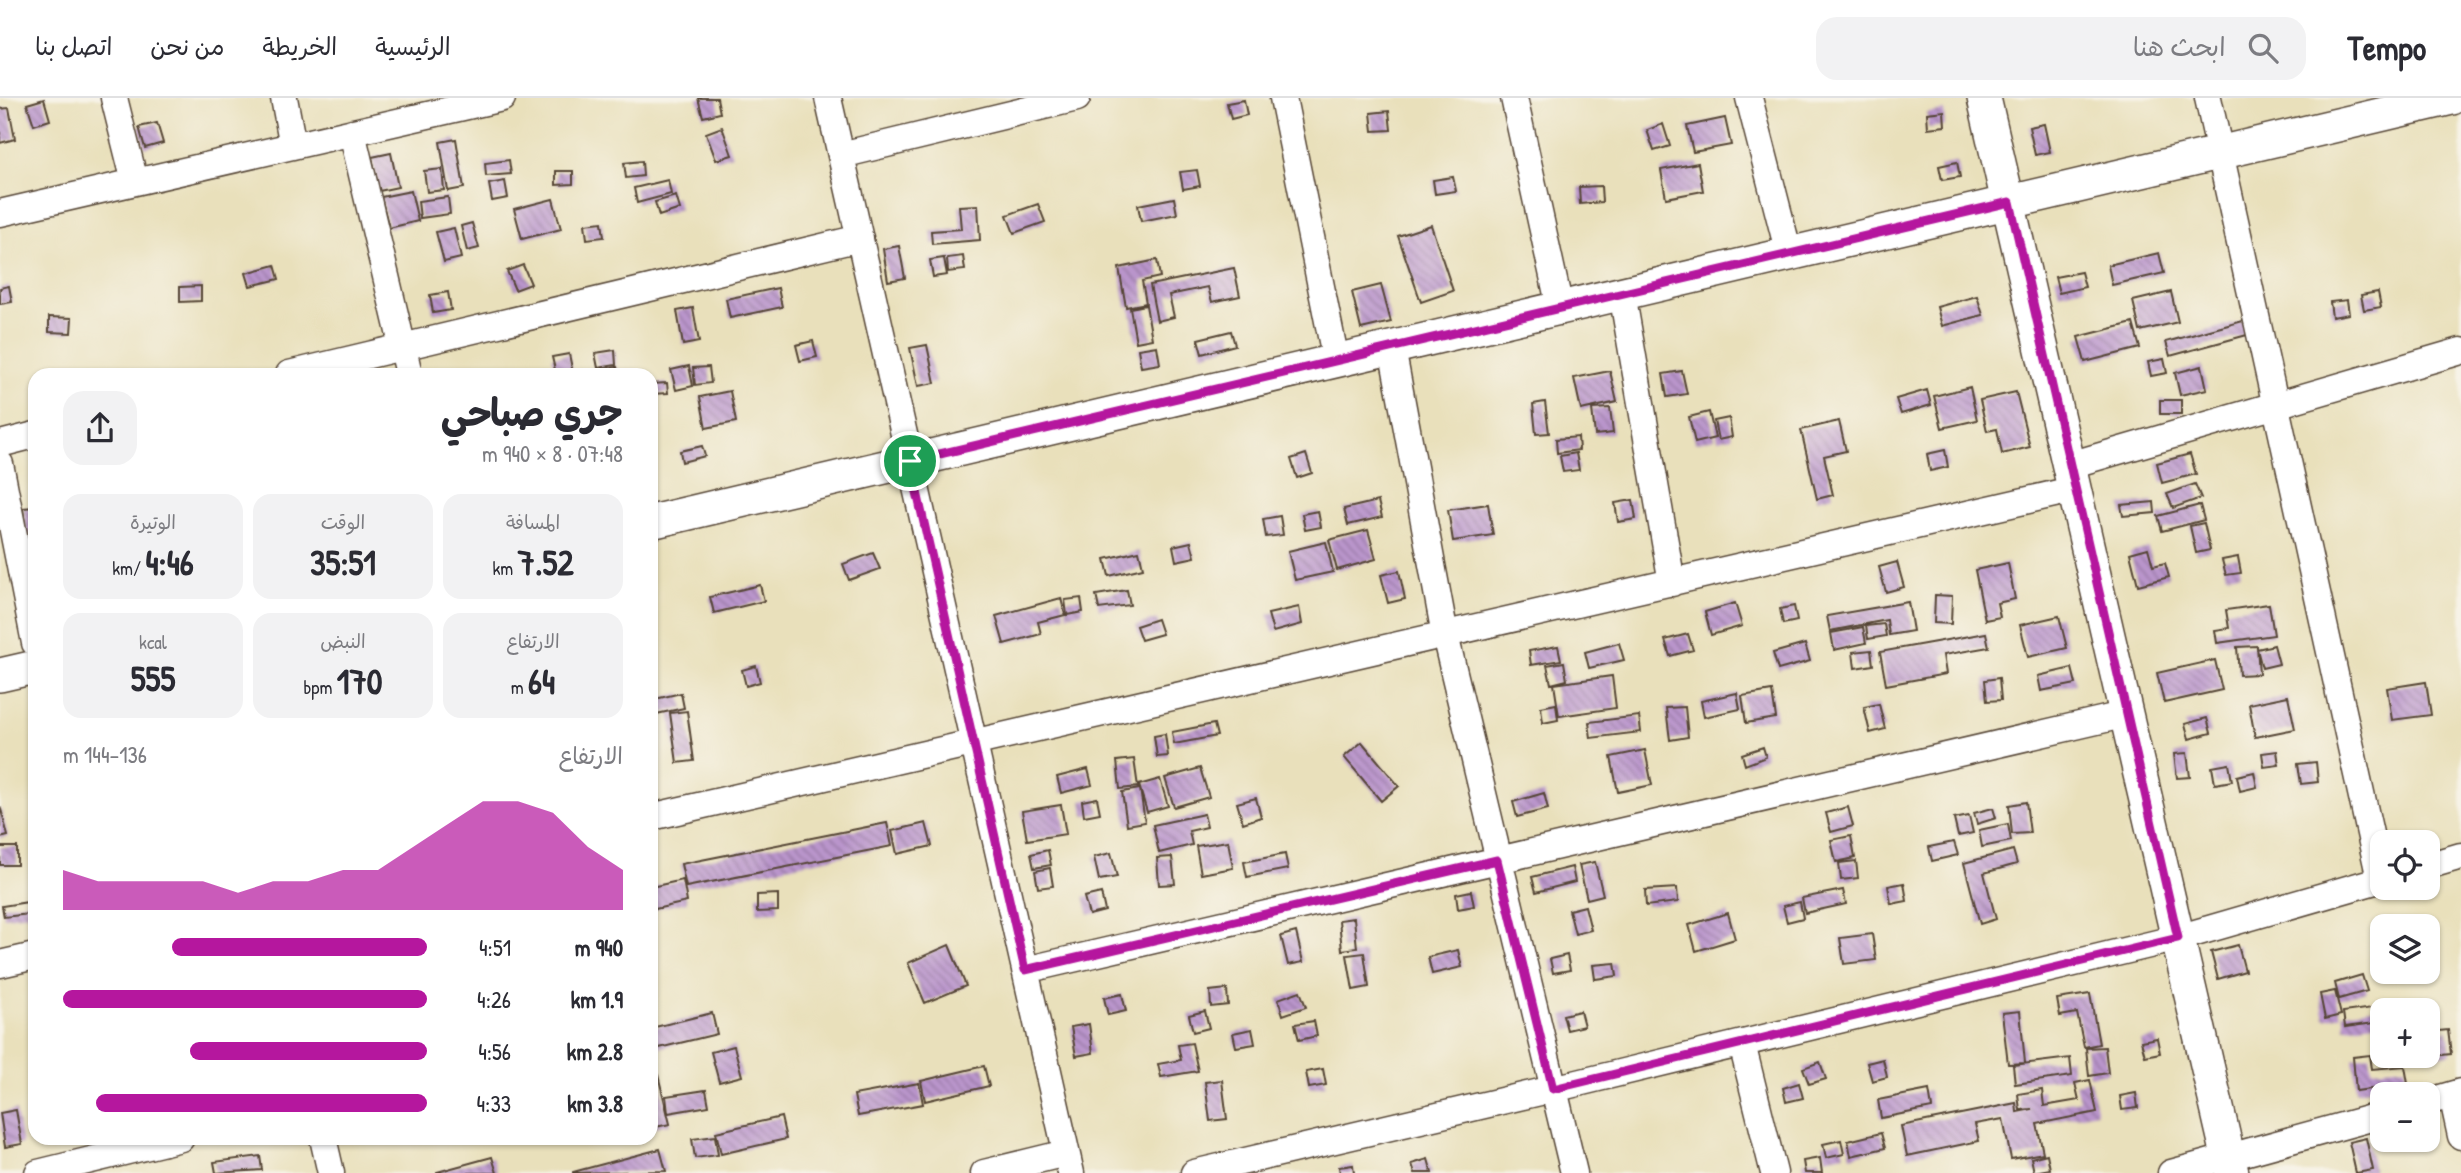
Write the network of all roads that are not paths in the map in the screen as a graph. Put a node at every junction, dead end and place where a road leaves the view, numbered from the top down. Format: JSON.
{"nodes":[{"id":1,"x":114,"y":98,"type":"edge"},
{"id":2,"x":284,"y":98,"type":"edge"},
{"id":3,"x":502,"y":98,"type":"edge"},
{"id":4,"x":828,"y":98,"type":"edge"},
{"id":5,"x":1077,"y":98,"type":"edge"},
{"id":6,"x":1283,"y":98,"type":"edge"},
{"id":7,"x":1514,"y":98,"type":"edge"},
{"id":8,"x":1749,"y":98,"type":"edge"},
{"id":9,"x":1984,"y":98,"type":"edge"},
{"id":10,"x":2208,"y":98,"type":"edge"},
{"id":11,"x":2443,"y":99,"type":"edge"},
{"id":12,"x":352,"y":132,"type":"junction"},
{"id":13,"x":293,"y":146,"type":"junction"},
{"id":14,"x":2221,"y":153,"type":"junction"},
{"id":15,"x":841,"y":155,"type":"junction"},
{"id":16,"x":135,"y":182,"type":"junction"},
{"id":17,"x":2010,"y":202,"type":"junction"},
{"id":18,"x":0,"y":213,"type":"edge"},
{"id":19,"x":859,"y":238,"type":"junction"},
{"id":20,"x":1789,"y":254,"type":"junction"},
{"id":21,"x":1622,"y":293,"type":"junction"},
{"id":22,"x":1560,"y":308,"type":"junction"},
{"id":23,"x":403,"y":347,"type":"junction"},
{"id":24,"x":1392,"y":348,"type":"junction"},
{"id":25,"x":2461,"y":351,"type":"edge"},
{"id":26,"x":1336,"y":361,"type":"junction"},
{"id":27,"x":314,"y":368,"type":"edge"},
{"id":28,"x":408,"y":368,"type":"edge"},
{"id":29,"x":2276,"y":404,"type":"junction"},
{"id":30,"x":28,"y":437,"type":"edge"},
{"id":31,"x":0,"y":444,"type":"edge"},
{"id":32,"x":910,"y":461,"type":"junction"},
{"id":33,"x":0,"y":464,"type":"edge"},
{"id":34,"x":2073,"y":477,"type":"junction"},
{"id":35,"x":658,"y":520,"type":"edge"},
{"id":36,"x":1672,"y":583,"type":"junction"},
{"id":37,"x":28,"y":607,"type":"edge"},
{"id":38,"x":1445,"y":635,"type":"junction"},
{"id":39,"x":28,"y":669,"type":"edge"},
{"id":40,"x":0,"y":675,"type":"edge"},
{"id":41,"x":2127,"y":714,"type":"junction"},
{"id":42,"x":974,"y":744,"type":"junction"},
{"id":43,"x":658,"y":815,"type":"edge"},
{"id":44,"x":2370,"y":830,"type":"edge"},
{"id":45,"x":2461,"y":856,"type":"edge"},
{"id":46,"x":1497,"y":860,"type":"junction"},
{"id":47,"x":2440,"y":862,"type":"edge"},
{"id":48,"x":2370,"y":882,"type":"edge"},
{"id":49,"x":2178,"y":938,"type":"junction"},
{"id":50,"x":28,"y":958,"type":"edge"},
{"id":51,"x":0,"y":964,"type":"edge"},
{"id":52,"x":1025,"y":970,"type":"junction"},
{"id":53,"x":1742,"y":1044,"type":"junction"},
{"id":54,"x":1553,"y":1089,"type":"junction"},
{"id":55,"x":2447,"y":1097,"type":"edge"},
{"id":56,"x":2370,"y":1119,"type":"edge"},
{"id":57,"x":2461,"y":1136,"type":"edge"},
{"id":58,"x":152,"y":1145,"type":"edge"},
{"id":59,"x":325,"y":1145,"type":"edge"},
{"id":60,"x":1069,"y":1163,"type":"edge"},
{"id":61,"x":2230,"y":1165,"type":"edge"},
{"id":62,"x":38,"y":1173,"type":"edge"},
{"id":63,"x":331,"y":1173,"type":"edge"},
{"id":64,"x":984,"y":1173,"type":"edge"},
{"id":65,"x":1194,"y":1173,"type":"edge"},
{"id":66,"x":1574,"y":1173,"type":"edge"},
{"id":67,"x":1774,"y":1173,"type":"edge"},
{"id":68,"x":2171,"y":1173,"type":"edge"}],
"edges":[{"from":1,"to":16,"type":"street"},
{"from":2,"to":13,"type":"street"},
{"from":3,"to":12,"type":"street"},
{"from":4,"to":15,"type":"street"},
{"from":5,"to":15,"type":"street"},
{"from":6,"to":26,"type":"street"},
{"from":7,"to":22,"type":"street"},
{"from":8,"to":20,"type":"street"},
{"from":9,"to":17,"type":"street"},
{"from":10,"to":14,"type":"street"},
{"from":11,"to":14,"type":"street"},
{"from":12,"to":13,"type":"street"},
{"from":12,"to":23,"type":"street"},
{"from":13,"to":16,"type":"street"},
{"from":14,"to":17,"type":"street"},
{"from":14,"to":29,"type":"street"},
{"from":15,"to":19,"type":"street"},
{"from":16,"to":18,"type":"street"},
{"from":17,"to":20,"type":"street"},
{"from":17,"to":34,"type":"street"},
{"from":19,"to":23,"type":"street"},
{"from":19,"to":32,"type":"street"},
{"from":20,"to":21,"type":"street"},
{"from":21,"to":22,"type":"street"},
{"from":21,"to":36,"type":"street"},
{"from":22,"to":24,"type":"street"},
{"from":23,"to":27,"type":"street"},
{"from":23,"to":28,"type":"street"},
{"from":24,"to":26,"type":"street"},
{"from":24,"to":38,"type":"street"},
{"from":25,"to":29,"type":"street"},
{"from":26,"to":32,"type":"street"},
{"from":29,"to":34,"type":"street"},
{"from":29,"to":44,"type":"street"},
{"from":30,"to":31,"type":"street"},
{"from":32,"to":35,"type":"street"},
{"from":32,"to":42,"type":"street"},
{"from":33,"to":37,"type":"street"},
{"from":34,"to":36,"type":"street"},
{"from":34,"to":41,"type":"street"},
{"from":36,"to":38,"type":"street"},
{"from":38,"to":42,"type":"street"},
{"from":38,"to":46,"type":"street"},
{"from":39,"to":40,"type":"street"},
{"from":41,"to":46,"type":"street"},
{"from":41,"to":49,"type":"street"},
{"from":42,"to":43,"type":"street"},
{"from":42,"to":52,"type":"street"},
{"from":45,"to":47,"type":"street"},
{"from":46,"to":52,"type":"street"},
{"from":46,"to":54,"type":"street"},
{"from":48,"to":49,"type":"street"},
{"from":49,"to":53,"type":"street"},
{"from":49,"to":61,"type":"street"},
{"from":50,"to":51,"type":"street"},
{"from":52,"to":60,"type":"street"},
{"from":53,"to":54,"type":"street"},
{"from":53,"to":67,"type":"street"},
{"from":54,"to":65,"type":"street"},
{"from":54,"to":66,"type":"street"},
{"from":55,"to":57,"type":"street"},
{"from":56,"to":61,"type":"street"},
{"from":58,"to":62,"type":"street"},
{"from":59,"to":63,"type":"street"},
{"from":60,"to":64,"type":"street"},
{"from":61,"to":68,"type":"street"}]}
